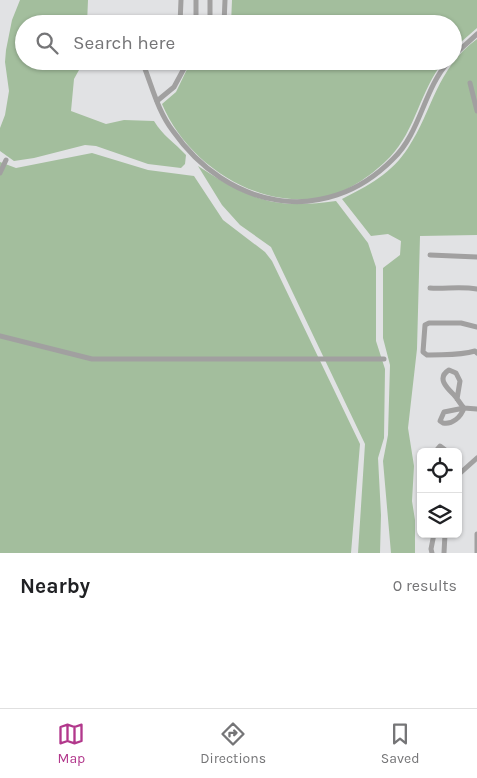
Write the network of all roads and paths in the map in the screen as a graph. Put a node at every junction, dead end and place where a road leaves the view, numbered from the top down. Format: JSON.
{"nodes":[{"id":1,"x":181,"y":0,"type":"edge"},
{"id":2,"x":196,"y":0,"type":"edge"},
{"id":3,"x":210,"y":0,"type":"edge"},
{"id":4,"x":225,"y":0,"type":"edge"},
{"id":5,"x":180,"y":15,"type":"edge"},
{"id":6,"x":196,"y":15,"type":"edge"},
{"id":7,"x":210,"y":15,"type":"edge"},
{"id":8,"x":224,"y":15,"type":"edge"},
{"id":9,"x":477,"y":34,"type":"edge"},
{"id":10,"x":462,"y":48,"type":"edge"},
{"id":11,"x":145,"y":70,"type":"edge"},
{"id":12,"x":183,"y":70,"type":"edge"},
{"id":13,"x":440,"y":70,"type":"edge"},
{"id":14,"x":470,"y":83,"type":"dead end"},
{"id":15,"x":157,"y":101,"type":"junction"},
{"id":16,"x":477,"y":111,"type":"edge"},
{"id":17,"x":6,"y":160,"type":"dead end"},
{"id":18,"x":0,"y":173,"type":"edge"},
{"id":19,"x":430,"y":255,"type":"dead end"},
{"id":20,"x":477,"y":257,"type":"edge"},
{"id":21,"x":430,"y":288,"type":"dead end"},
{"id":22,"x":477,"y":289,"type":"edge"},
{"id":23,"x":477,"y":327,"type":"edge"},
{"id":24,"x":0,"y":336,"type":"edge"},
{"id":25,"x":476,"y":351,"type":"edge"},
{"id":26,"x":384,"y":359,"type":"dead end"},
{"id":27,"x":457,"y":399,"type":"junction"},
{"id":28,"x":477,"y":409,"type":"edge"},
{"id":29,"x":477,"y":458,"type":"edge"},
{"id":30,"x":462,"y":471,"type":"edge"},
{"id":31,"x":477,"y":534,"type":"edge"},
{"id":32,"x":433,"y":538,"type":"edge"},
{"id":33,"x":445,"y":538,"type":"edge"},
{"id":34,"x":432,"y":553,"type":"edge"},
{"id":35,"x":444,"y":553,"type":"edge"},
{"id":36,"x":477,"y":553,"type":"edge"}],
"edges":[{"from":1,"to":5,"type":"street"},
{"from":2,"to":6,"type":"street"},
{"from":3,"to":7,"type":"street"},
{"from":4,"to":8,"type":"street"},
{"from":9,"to":10,"type":"street"},
{"from":11,"to":15,"type":"street"},
{"from":12,"to":15,"type":"street"},
{"from":13,"to":15,"type":"street"},
{"from":14,"to":16,"type":"street"},
{"from":17,"to":18,"type":"street"},
{"from":19,"to":20,"type":"street"},
{"from":21,"to":22,"type":"street"},
{"from":23,"to":25,"type":"street"},
{"from":24,"to":26,"type":"street"},
{"from":27,"to":27,"type":"street"},
{"from":27,"to":28,"type":"street"},
{"from":29,"to":30,"type":"street"},
{"from":31,"to":36,"type":"street"},
{"from":32,"to":34,"type":"street"},
{"from":33,"to":35,"type":"street"}]}
